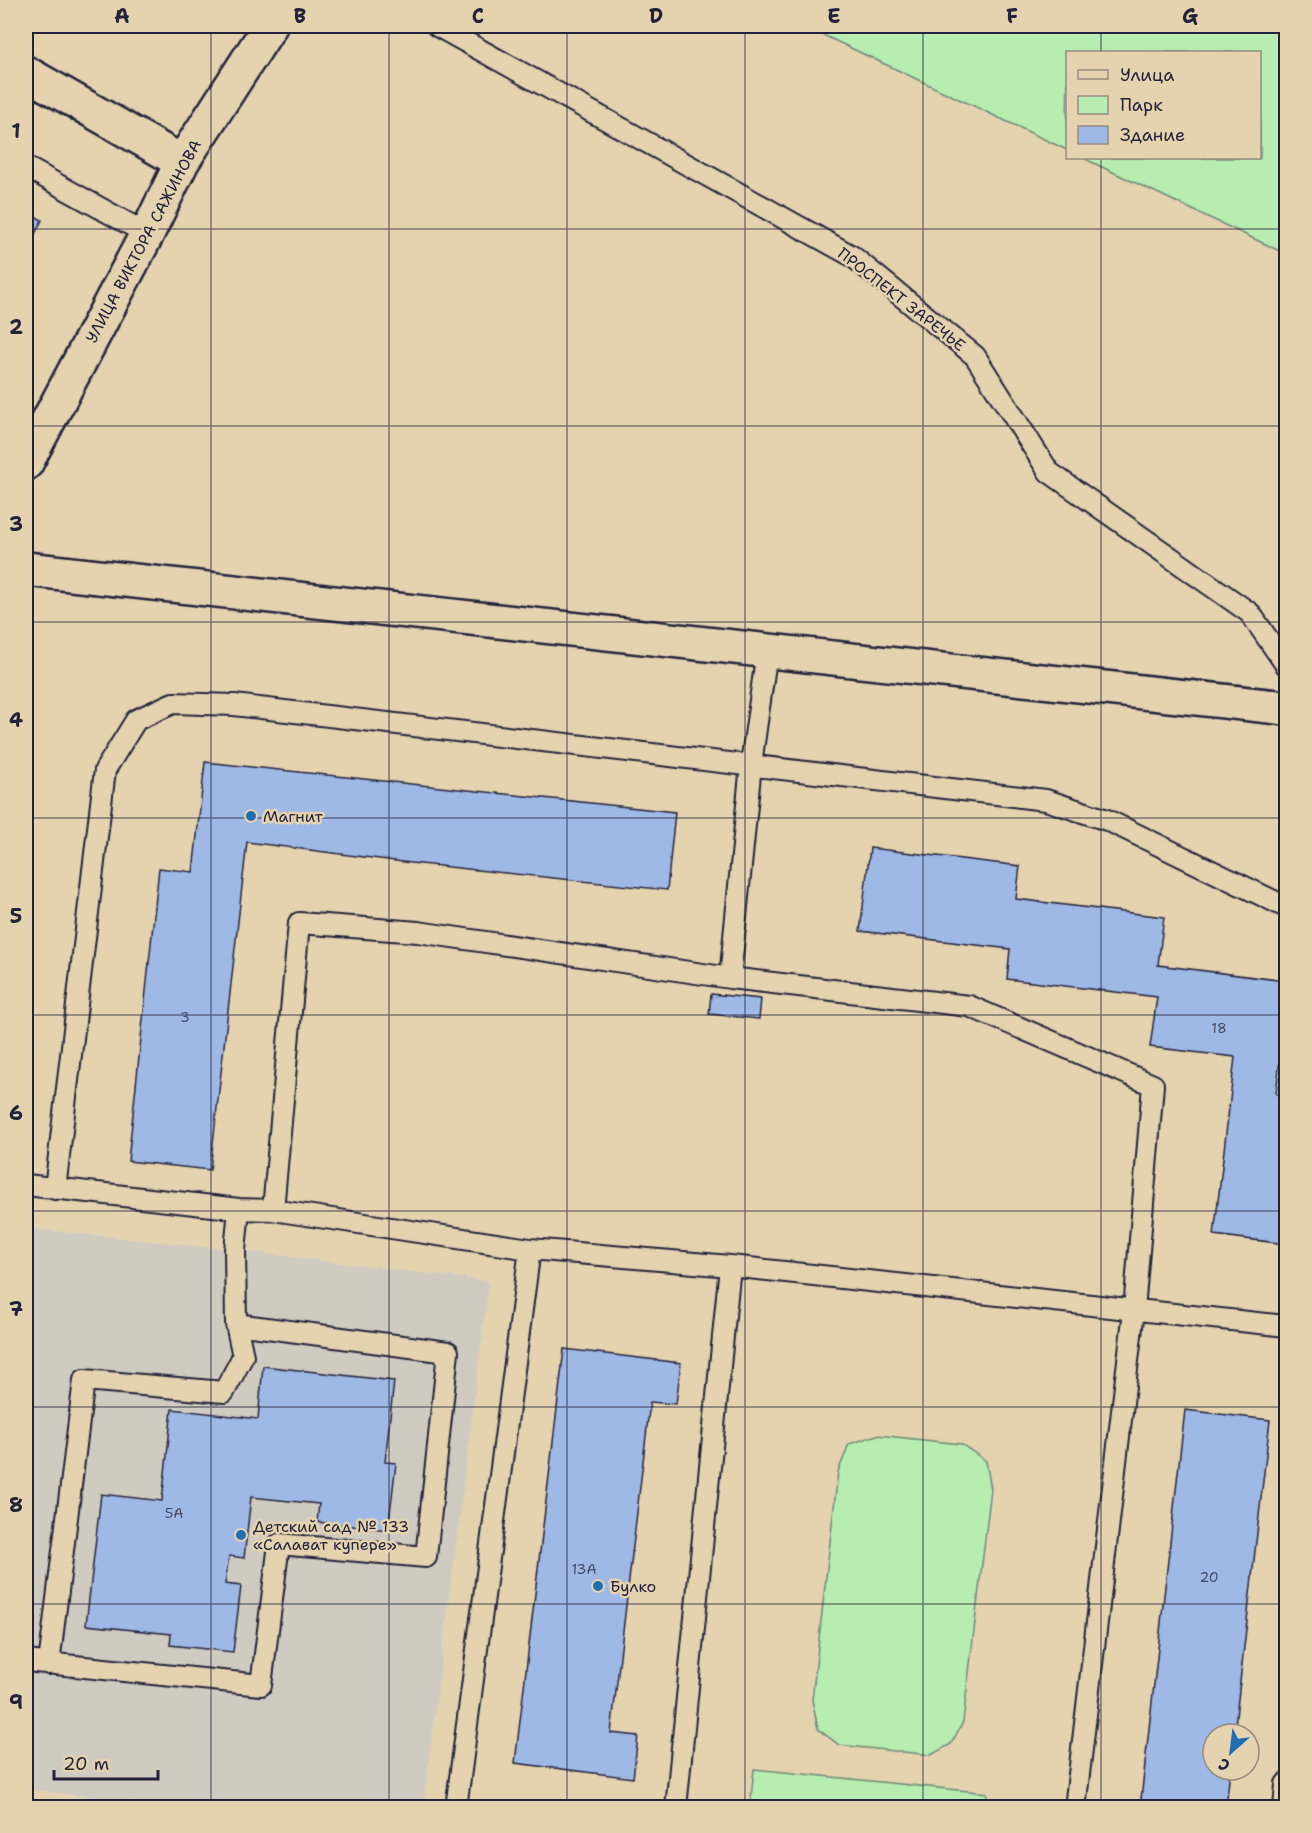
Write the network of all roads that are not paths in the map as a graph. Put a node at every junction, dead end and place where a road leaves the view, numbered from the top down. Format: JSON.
{"nodes":[{"id":1,"x":270,"y":26,"type":"edge"},
{"id":2,"x":437,"y":26,"type":"edge"},
{"id":3,"x":26,"y":73,"type":"edge"},
{"id":4,"x":182,"y":162,"type":"junction"},
{"id":5,"x":26,"y":167,"type":"edge"},
{"id":6,"x":147,"y":234,"type":"junction"},
{"id":7,"x":26,"y":463,"type":"edge"},
{"id":8,"x":26,"y":569,"type":"edge"},
{"id":9,"x":767,"y":651,"type":"junction"},
{"id":10,"x":1287,"y":665,"type":"edge"},
{"id":11,"x":1287,"y":708,"type":"edge"},
{"id":12,"x":751,"y":764,"type":"junction"},
{"id":13,"x":1287,"y":907,"type":"edge"},
{"id":14,"x":730,"y":978,"type":"junction"},
{"id":15,"x":26,"y":1185,"type":"edge"},
{"id":16,"x":56,"y":1189,"type":"junction"},
{"id":17,"x":239,"y":1209,"type":"junction"},
{"id":18,"x":273,"y":1210,"type":"junction"},
{"id":19,"x":530,"y":1249,"type":"junction"},
{"id":20,"x":730,"y":1266,"type":"junction"},
{"id":21,"x":1134,"y":1310,"type":"junction"},
{"id":22,"x":236,"y":1324,"type":"junction"},
{"id":23,"x":1287,"y":1326,"type":"edge"},
{"id":24,"x":26,"y":1661,"type":"edge"},
{"id":25,"x":49,"y":1664,"type":"junction"},
{"id":26,"x":1287,"y":1784,"type":"edge"},
{"id":27,"x":456,"y":1808,"type":"edge"},
{"id":28,"x":676,"y":1808,"type":"edge"},
{"id":29,"x":1075,"y":1808,"type":"edge"},
{"id":30,"x":1284,"y":1808,"type":"edge"}],
"edges":[{"from":1,"to":4,"type":"street","name":"УЛИЦА ВИКТОРА САЖИНОВА"},
{"from":2,"to":10,"type":"lane","name":"ПРОСПЕКТ ЗАРЕЧЬЕ"},
{"from":3,"to":4,"type":"street"},
{"from":4,"to":6,"type":"street","name":"УЛИЦА ВИКТОРА САЖИНОВА"},
{"from":5,"to":6,"type":"lane"},
{"from":6,"to":7,"type":"street","name":"УЛИЦА ВИКТОРА САЖИНОВА"},
{"from":8,"to":9,"type":"street"},
{"from":9,"to":11,"type":"street"},
{"from":9,"to":12,"type":"lane"},
{"from":12,"to":13,"type":"lane"},
{"from":12,"to":14,"type":"lane"},
{"from":12,"to":16,"type":"lane"},
{"from":14,"to":18,"type":"lane"},
{"from":14,"to":21,"type":"lane"},
{"from":15,"to":16,"type":"lane"},
{"from":16,"to":17,"type":"lane"},
{"from":17,"to":18,"type":"lane"},
{"from":17,"to":22,"type":"lane"},
{"from":18,"to":19,"type":"lane"},
{"from":19,"to":20,"type":"lane"},
{"from":19,"to":27,"type":"lane"},
{"from":20,"to":21,"type":"lane"},
{"from":20,"to":28,"type":"lane"},
{"from":21,"to":23,"type":"lane"},
{"from":21,"to":29,"type":"lane"},
{"from":22,"to":25,"type":"lane"},
{"from":22,"to":25,"type":"lane"},
{"from":24,"to":25,"type":"lane"},
{"from":26,"to":30,"type":"lane"}]}
